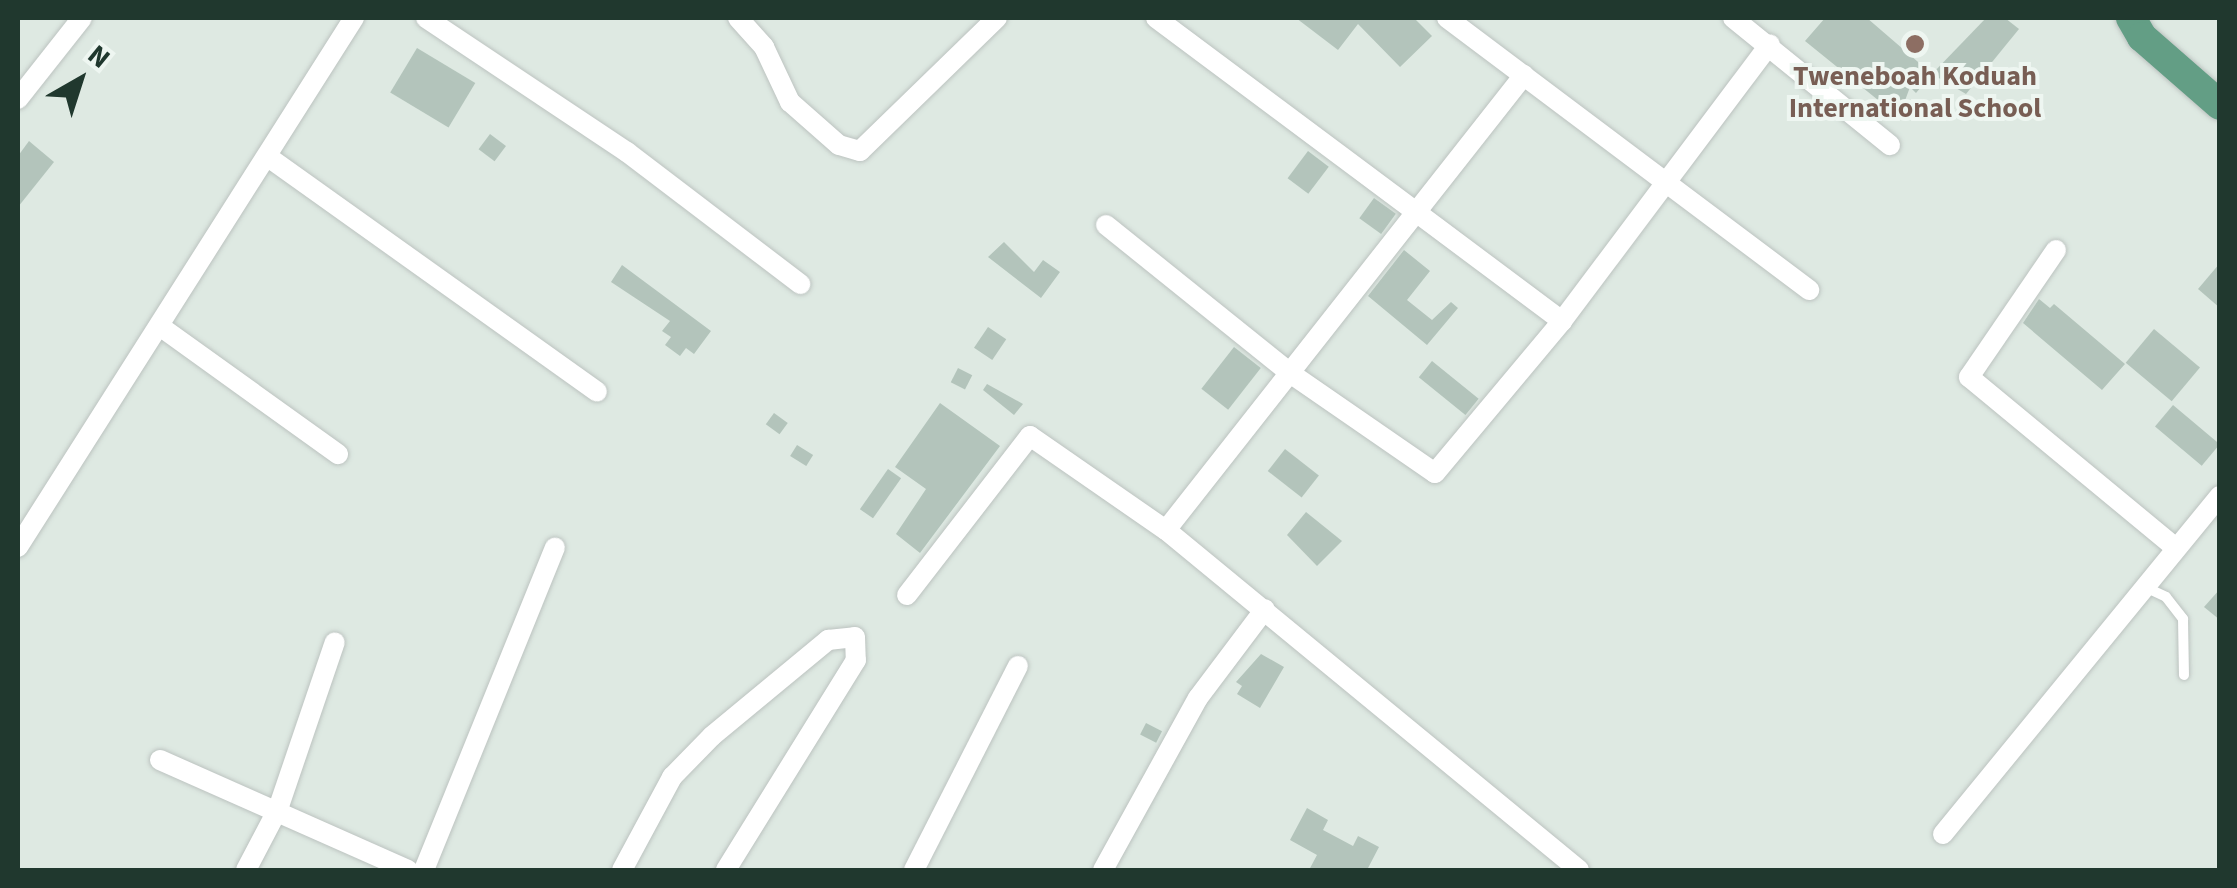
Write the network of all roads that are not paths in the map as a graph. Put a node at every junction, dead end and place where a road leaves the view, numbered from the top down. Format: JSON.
{"nodes":[{"id":1,"x":82,"y":18,"type":"edge"},
{"id":2,"x":354,"y":18,"type":"edge"},
{"id":3,"x":426,"y":18,"type":"edge"},
{"id":4,"x":738,"y":18,"type":"edge"},
{"id":5,"x":995,"y":18,"type":"edge"},
{"id":6,"x":1156,"y":18,"type":"edge"},
{"id":7,"x":1448,"y":18,"type":"edge"},
{"id":8,"x":1733,"y":18,"type":"edge"},
{"id":9,"x":2132,"y":18,"type":"edge"},
{"id":10,"x":1770,"y":44,"type":"junction"},
{"id":11,"x":1524,"y":75,"type":"junction"},
{"id":12,"x":2220,"y":77,"type":"edge"},
{"id":13,"x":18,"y":99,"type":"edge"},
{"id":14,"x":2220,"y":105,"type":"edge"},
{"id":15,"x":1890,"y":145,"type":"dead end"},
{"id":16,"x":268,"y":156,"type":"junction"},
{"id":17,"x":1666,"y":179,"type":"junction"},
{"id":18,"x":1414,"y":214,"type":"junction"},
{"id":19,"x":1106,"y":225,"type":"dead end"},
{"id":20,"x":2056,"y":250,"type":"dead end"},
{"id":21,"x":800,"y":284,"type":"dead end"},
{"id":22,"x":1809,"y":290,"type":"dead end"},
{"id":23,"x":1562,"y":320,"type":"junction"},
{"id":24,"x":161,"y":327,"type":"junction"},
{"id":25,"x":1290,"y":373,"type":"junction"},
{"id":26,"x":597,"y":392,"type":"dead end"},
{"id":27,"x":338,"y":454,"type":"dead end"},
{"id":28,"x":2220,"y":496,"type":"edge"},
{"id":29,"x":1166,"y":530,"type":"junction"},
{"id":30,"x":18,"y":547,"type":"edge"},
{"id":31,"x":555,"y":548,"type":"dead end"},
{"id":32,"x":2176,"y":548,"type":"junction"},
{"id":33,"x":2144,"y":587,"type":"junction"},
{"id":34,"x":907,"y":595,"type":"dead end"},
{"id":35,"x":1264,"y":609,"type":"junction"},
{"id":36,"x":334,"y":642,"type":"dead end"},
{"id":37,"x":1018,"y":666,"type":"dead end"},
{"id":38,"x":2184,"y":675,"type":"dead end"},
{"id":39,"x":160,"y":760,"type":"dead end"},
{"id":40,"x":278,"y":809,"type":"junction"},
{"id":41,"x":1943,"y":834,"type":"dead end"},
{"id":42,"x":246,"y":870,"type":"edge"},
{"id":43,"x":408,"y":870,"type":"edge"},
{"id":44,"x":424,"y":870,"type":"edge"},
{"id":45,"x":622,"y":870,"type":"edge"},
{"id":46,"x":726,"y":870,"type":"edge"},
{"id":47,"x":914,"y":870,"type":"edge"},
{"id":48,"x":1104,"y":870,"type":"edge"},
{"id":49,"x":1579,"y":870,"type":"edge"}],
"edges":[{"from":1,"to":13,"type":"street"},
{"from":2,"to":16,"type":"street"},
{"from":3,"to":21,"type":"street"},
{"from":4,"to":5,"type":"street"},
{"from":6,"to":18,"type":"street"},
{"from":7,"to":11,"type":"street"},
{"from":8,"to":10,"type":"street"},
{"from":9,"to":12,"type":"main road"},
{"from":9,"to":14,"type":"main road"},
{"from":10,"to":15,"type":"street"},
{"from":10,"to":17,"type":"street"},
{"from":11,"to":17,"type":"street"},
{"from":11,"to":18,"type":"street"},
{"from":16,"to":24,"type":"street"},
{"from":16,"to":26,"type":"street"},
{"from":17,"to":22,"type":"street"},
{"from":17,"to":23,"type":"street"},
{"from":18,"to":23,"type":"street"},
{"from":18,"to":25,"type":"street"},
{"from":19,"to":25,"type":"street"},
{"from":20,"to":32,"type":"street"},
{"from":23,"to":25,"type":"street"},
{"from":24,"to":27,"type":"street"},
{"from":24,"to":30,"type":"street"},
{"from":25,"to":29,"type":"street"},
{"from":28,"to":32,"type":"street"},
{"from":29,"to":34,"type":"street"},
{"from":29,"to":35,"type":"street"},
{"from":31,"to":44,"type":"street"},
{"from":32,"to":33,"type":"street"},
{"from":33,"to":38,"type":"lane"},
{"from":33,"to":41,"type":"street"},
{"from":35,"to":48,"type":"street"},
{"from":35,"to":49,"type":"street"},
{"from":36,"to":40,"type":"street"},
{"from":37,"to":47,"type":"street"},
{"from":39,"to":40,"type":"street"},
{"from":40,"to":42,"type":"street"},
{"from":40,"to":43,"type":"street"},
{"from":45,"to":46,"type":"street"}]}
